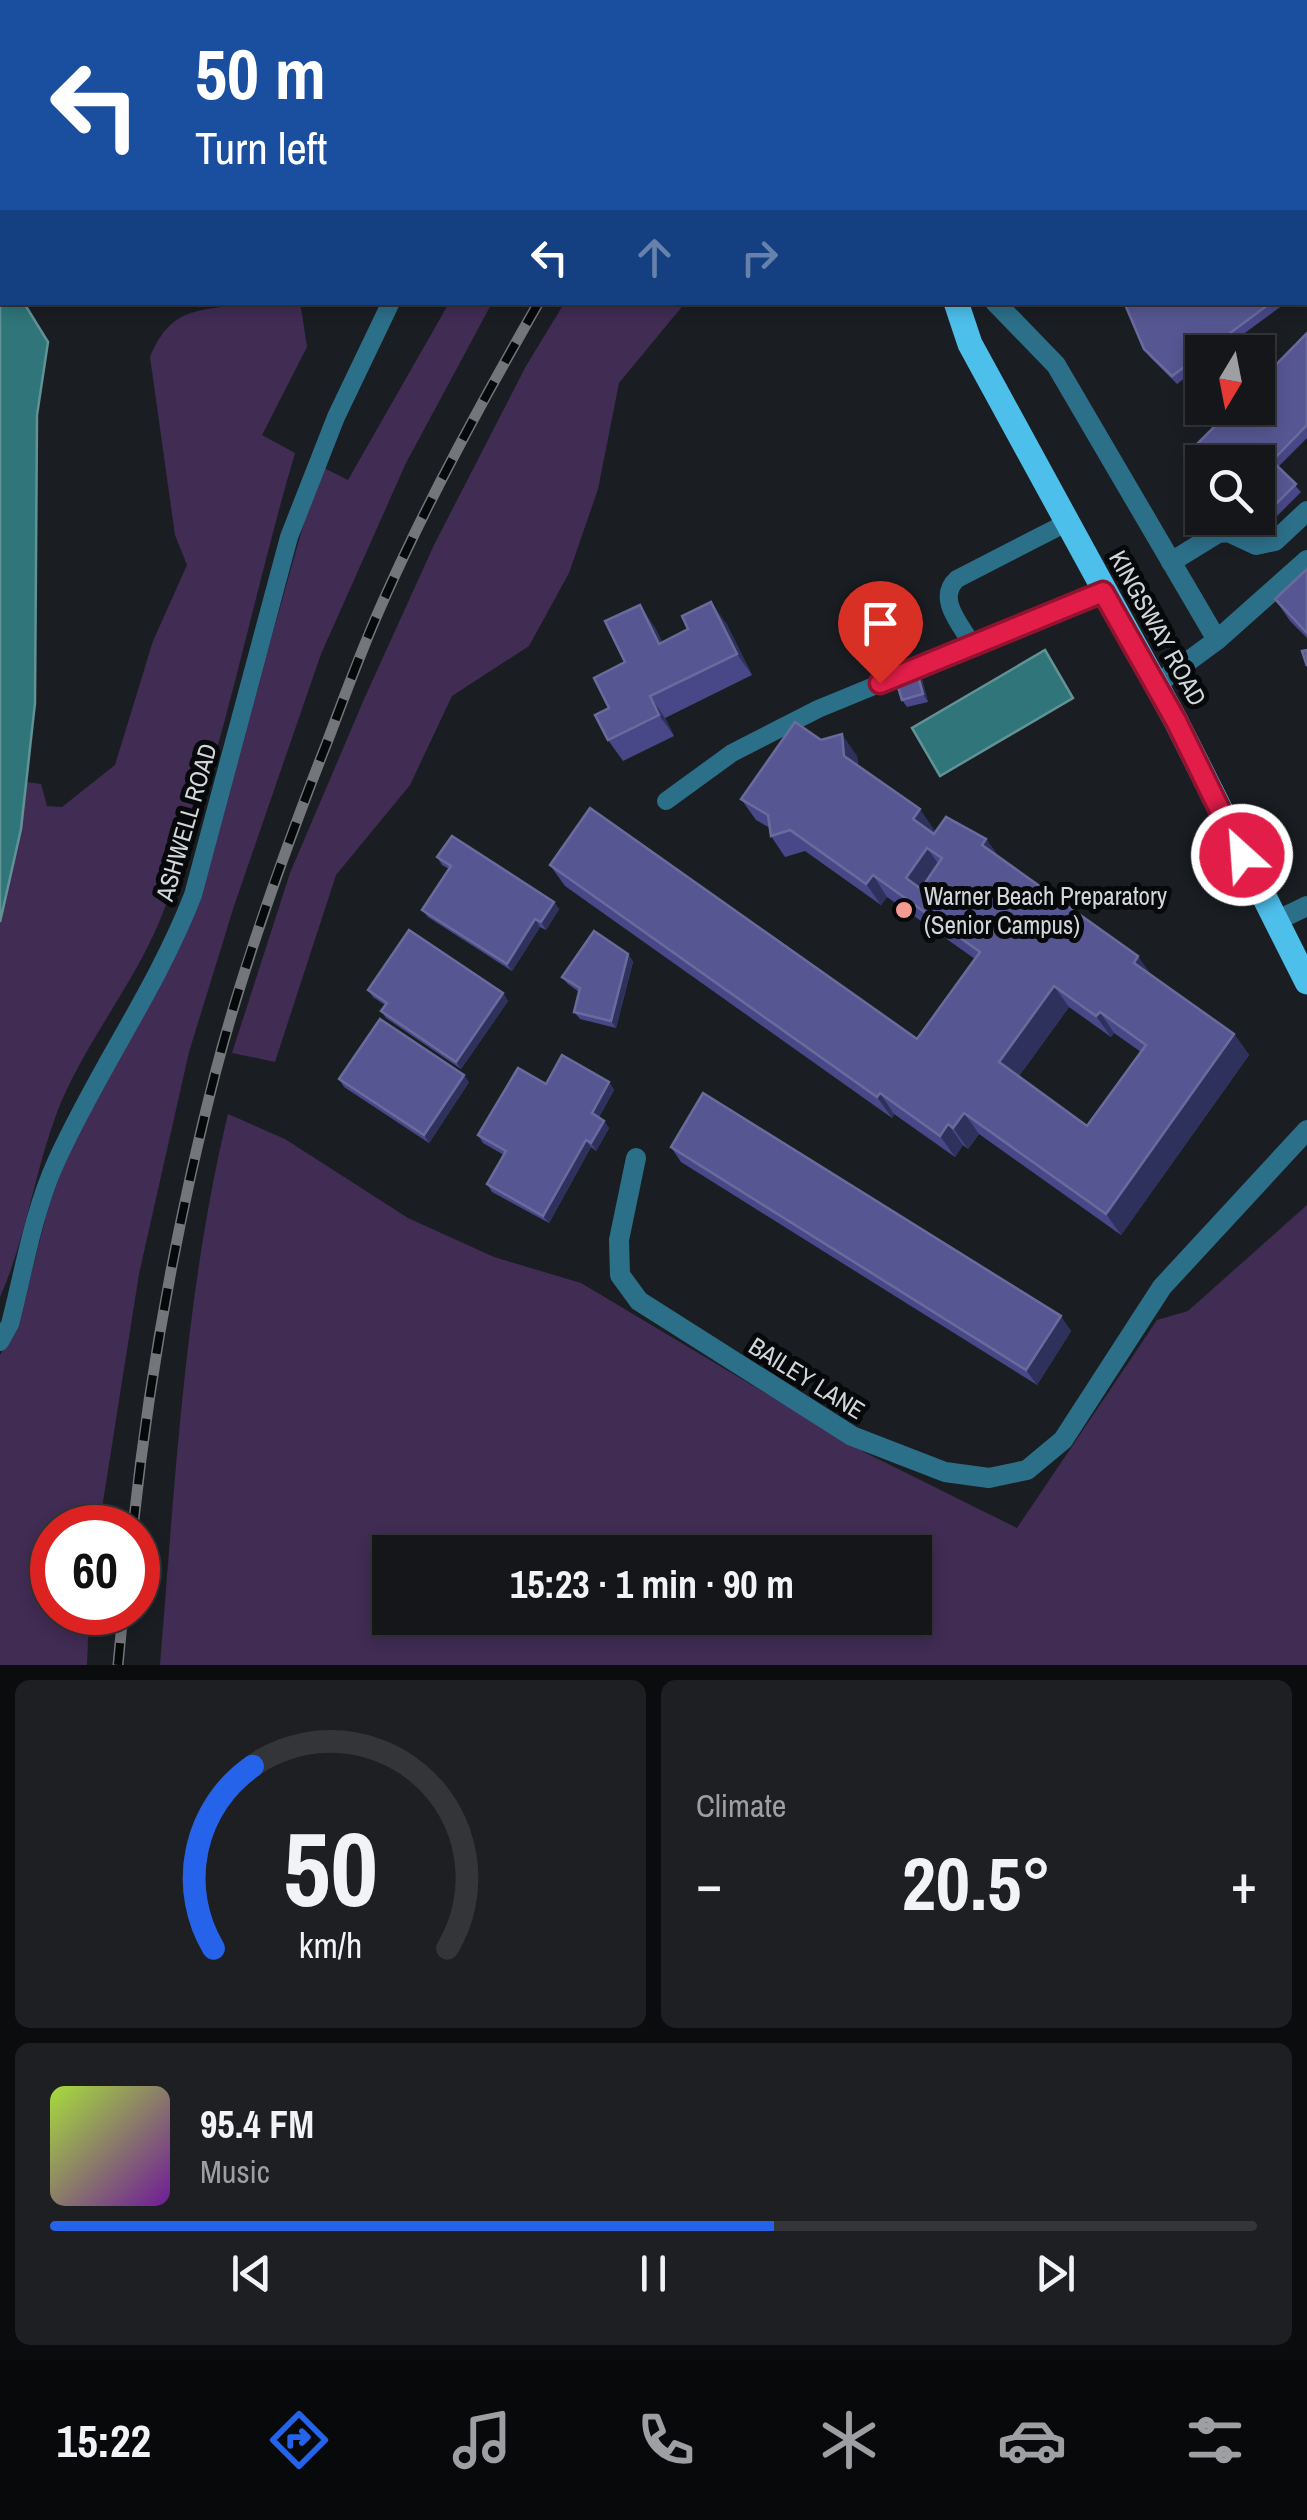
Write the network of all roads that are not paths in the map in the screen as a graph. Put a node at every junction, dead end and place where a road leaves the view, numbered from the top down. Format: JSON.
{"nodes":[{"id":1,"x":390,"y":305,"type":"edge"},
{"id":2,"x":957,"y":305,"type":"edge"},
{"id":3,"x":998,"y":305,"type":"edge"},
{"id":4,"x":1307,"y":511,"type":"edge"},
{"id":5,"x":1066,"y":523,"type":"junction"},
{"id":6,"x":1307,"y":560,"type":"edge"},
{"id":7,"x":1172,"y":562,"type":"junction"},
{"id":8,"x":1103,"y":592,"type":"junction"},
{"id":9,"x":1217,"y":640,"type":"junction"},
{"id":10,"x":972,"y":644,"type":"junction"},
{"id":11,"x":1156,"y":685,"type":"junction"},
{"id":12,"x":666,"y":801,"type":"dead end"},
{"id":13,"x":1307,"y":906,"type":"edge"},
{"id":14,"x":1274,"y":922,"type":"junction"},
{"id":15,"x":1307,"y":982,"type":"edge"},
{"id":16,"x":1307,"y":1130,"type":"edge"},
{"id":17,"x":636,"y":1158,"type":"dead end"},
{"id":18,"x":0,"y":1342,"type":"edge"}],
"edges":[{"from":1,"to":18,"type":"lane","name":"ASHWELL ROAD"},
{"from":2,"to":5,"type":"main road","name":"KINGSWAY ROAD"},
{"from":3,"to":7,"type":"street"},
{"from":4,"to":7,"type":"street"},
{"from":5,"to":8,"type":"main road","name":"KINGSWAY ROAD"},
{"from":5,"to":10,"type":"lane"},
{"from":6,"to":9,"type":"street"},
{"from":7,"to":9,"type":"street"},
{"from":8,"to":10,"type":"lane"},
{"from":8,"to":11,"type":"main road","name":"KINGSWAY ROAD"},
{"from":9,"to":11,"type":"street"},
{"from":10,"to":12,"type":"lane"},
{"from":11,"to":14,"type":"main road","name":"KINGSWAY ROAD"},
{"from":13,"to":14,"type":"street"},
{"from":14,"to":15,"type":"main road","name":"KINGSWAY ROAD"},
{"from":16,"to":17,"type":"street","name":"BAILEY LANE"}]}
